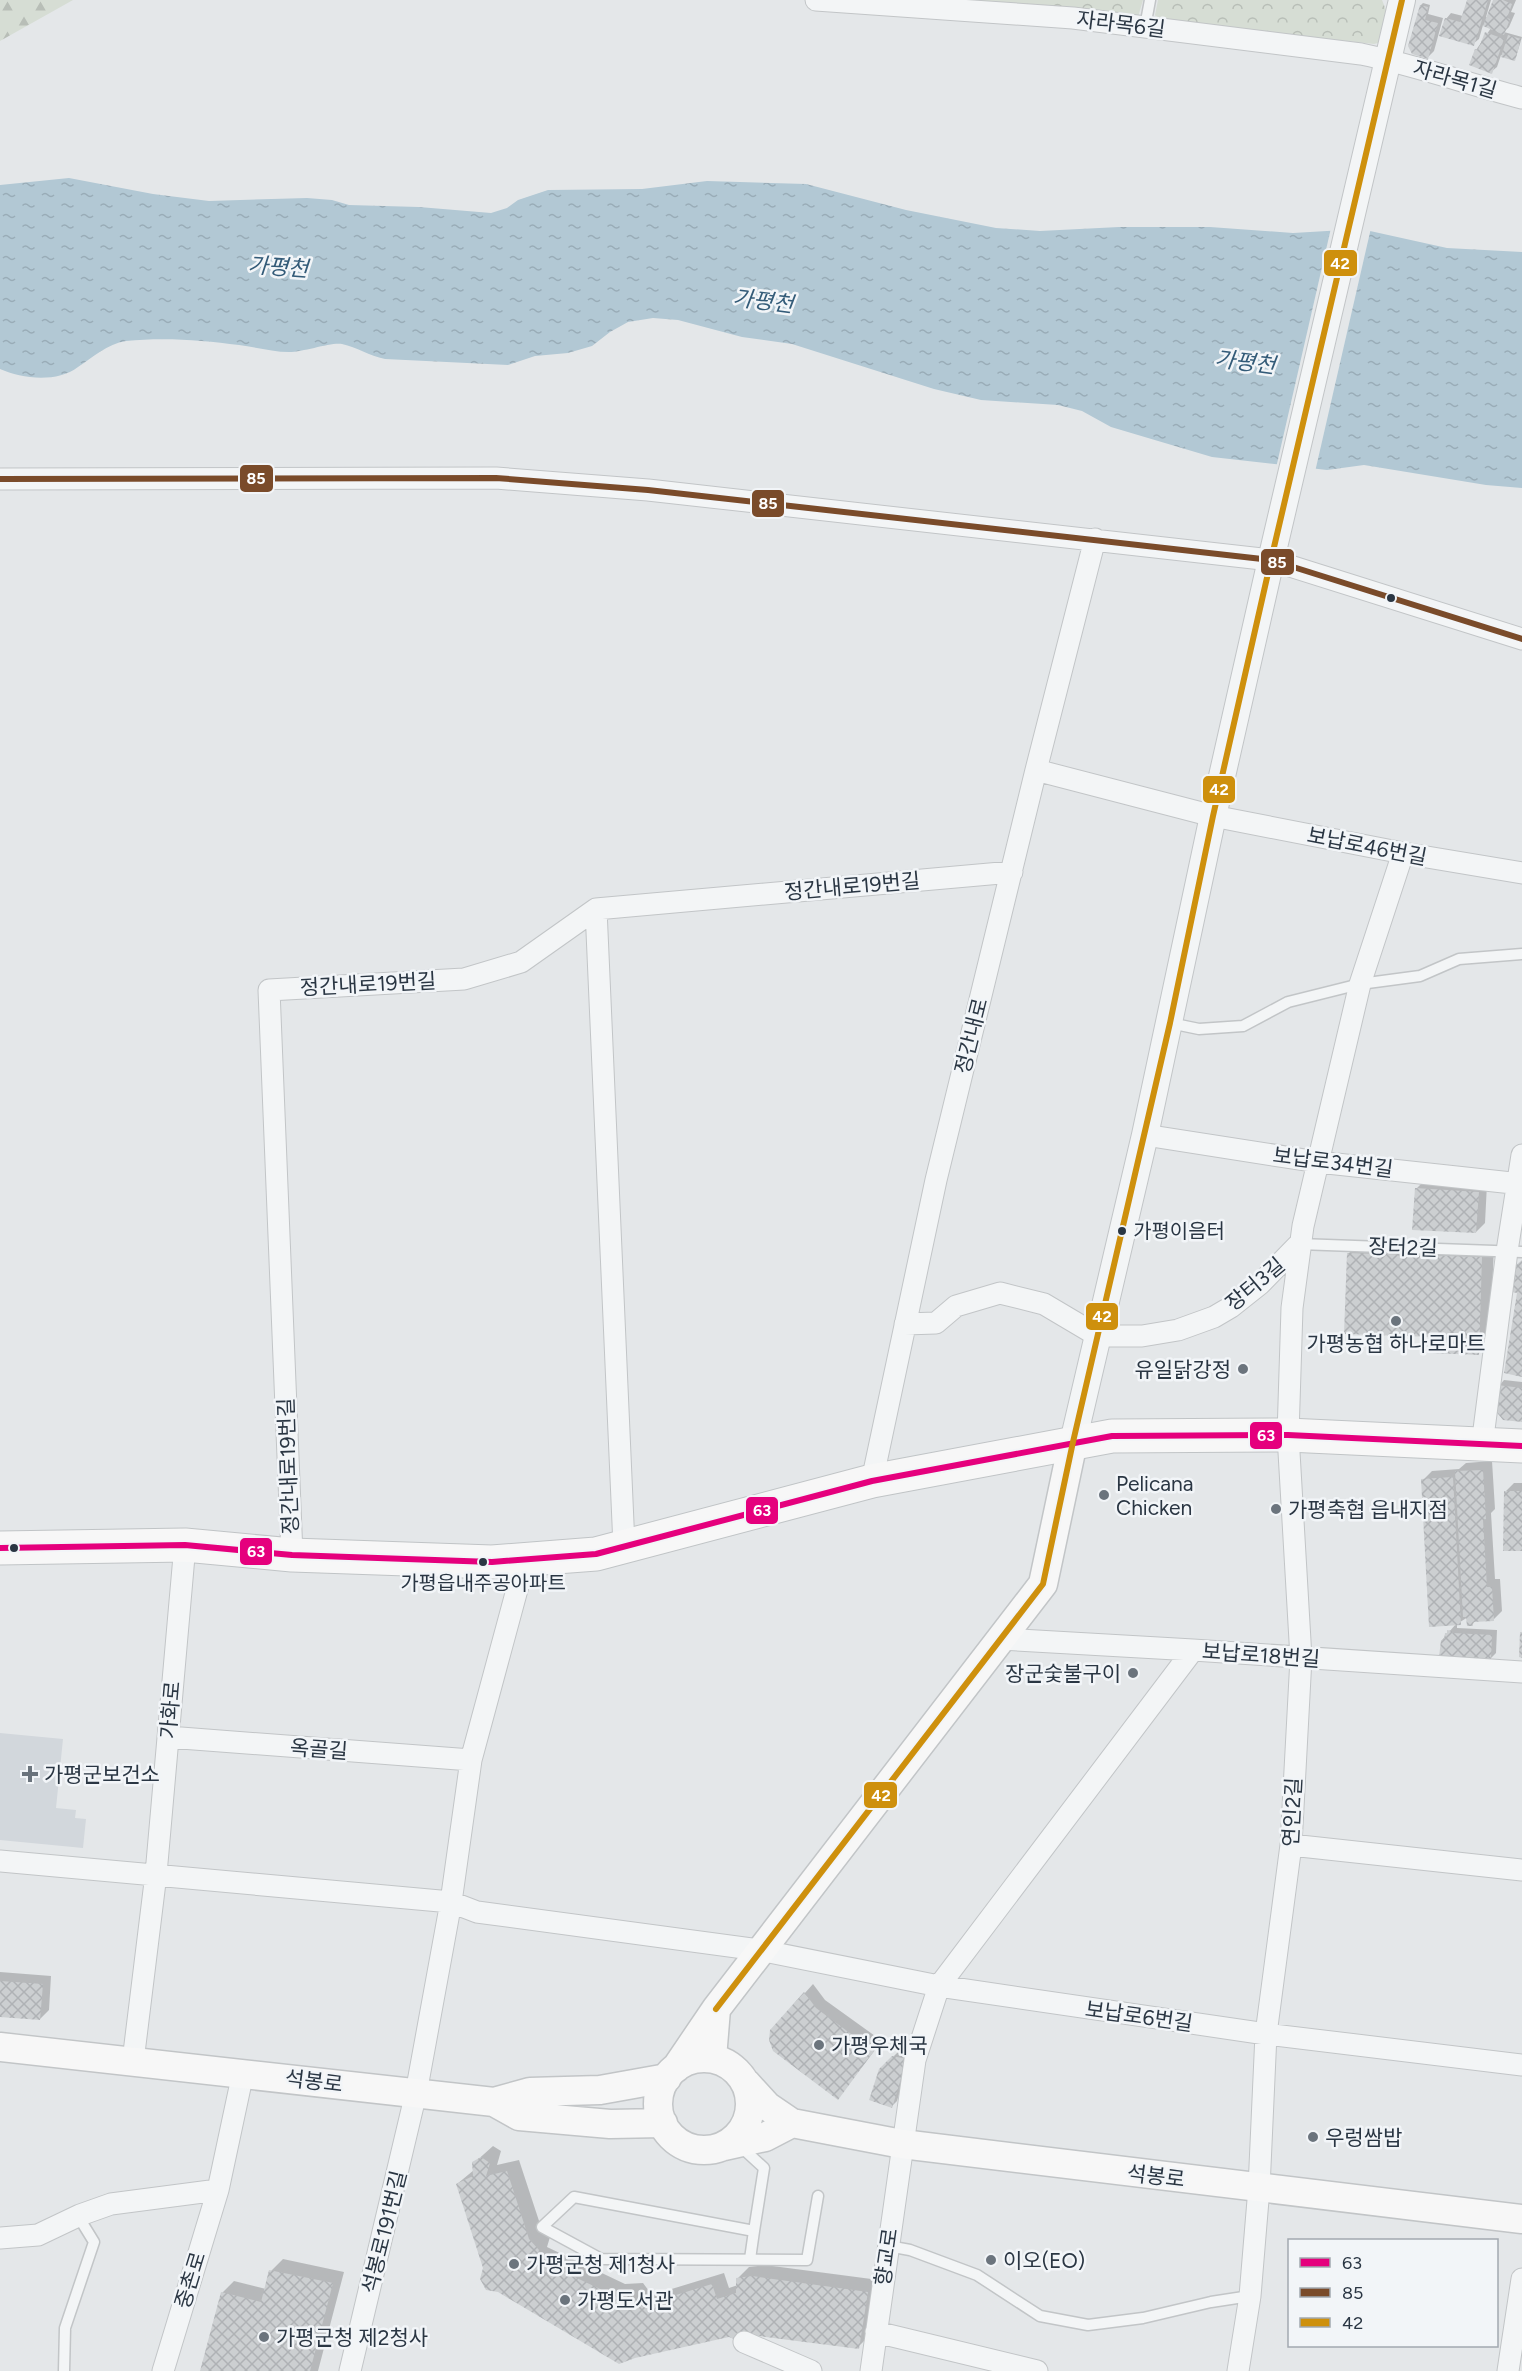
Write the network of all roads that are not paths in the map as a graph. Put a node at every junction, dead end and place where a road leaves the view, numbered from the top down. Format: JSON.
{"nodes":[{"id":1,"x":816,"y":0,"type":"edge"},
{"id":2,"x":1150,"y":0,"type":"edge"},
{"id":3,"x":1402,"y":0,"type":"edge"},
{"id":4,"x":1145,"y":27,"type":"junction"},
{"id":5,"x":1388,"y":59,"type":"junction"},
{"id":6,"x":1522,"y":98,"type":"edge"},
{"id":7,"x":0,"y":479,"type":"edge"},
{"id":8,"x":1095,"y":539,"type":"junction"},
{"id":9,"x":1271,"y":560,"type":"junction"},
{"id":10,"x":1522,"y":639,"type":"edge"},
{"id":11,"x":1036,"y":770,"type":"junction"},
{"id":12,"x":1213,"y":816,"type":"junction"},
{"id":13,"x":1403,"y":853,"type":"junction"},
{"id":14,"x":1012,"y":872,"type":"junction"},
{"id":15,"x":1522,"y":873,"type":"edge"},
{"id":16,"x":596,"y":909,"type":"junction"},
{"id":17,"x":1522,"y":954,"type":"edge"},
{"id":18,"x":1360,"y":984,"type":"junction"},
{"id":19,"x":1170,"y":1023,"type":"junction"},
{"id":20,"x":1145,"y":1136,"type":"junction"},
{"id":21,"x":1522,"y":1155,"type":"edge"},
{"id":22,"x":1318,"y":1162,"type":"junction"},
{"id":23,"x":1520,"y":1184,"type":"edge"},
{"id":24,"x":1299,"y":1244,"type":"junction"},
{"id":25,"x":1514,"y":1251,"type":"edge"},
{"id":26,"x":905,"y":1324,"type":"junction"},
{"id":27,"x":1098,"y":1336,"type":"junction"},
{"id":28,"x":1288,"y":1434,"type":"junction"},
{"id":29,"x":1073,"y":1442,"type":"junction"},
{"id":30,"x":1482,"y":1445,"type":"junction"},
{"id":31,"x":1522,"y":1446,"type":"edge"},
{"id":32,"x":872,"y":1481,"type":"junction"},
{"id":33,"x":185,"y":1545,"type":"junction"},
{"id":34,"x":624,"y":1546,"type":"junction"},
{"id":35,"x":0,"y":1548,"type":"edge"},
{"id":36,"x":292,"y":1555,"type":"junction"},
{"id":37,"x":525,"y":1560,"type":"junction"},
{"id":38,"x":1000,"y":1640,"type":"junction"},
{"id":39,"x":1193,"y":1650,"type":"junction"},
{"id":40,"x":1301,"y":1658,"type":"junction"},
{"id":41,"x":1522,"y":1672,"type":"edge"},
{"id":42,"x":168,"y":1737,"type":"junction"},
{"id":43,"x":471,"y":1760,"type":"junction"},
{"id":44,"x":1291,"y":1845,"type":"junction"},
{"id":45,"x":0,"y":1860,"type":"edge"},
{"id":46,"x":1522,"y":1870,"type":"edge"},
{"id":47,"x":156,"y":1874,"type":"junction"},
{"id":48,"x":451,"y":1902,"type":"junction"},
{"id":49,"x":759,"y":1950,"type":"junction"},
{"id":50,"x":939,"y":1986,"type":"junction"},
{"id":51,"x":716,"y":2009,"type":"junction"},
{"id":52,"x":1266,"y":2034,"type":"junction"},
{"id":53,"x":0,"y":2047,"type":"edge"},
{"id":54,"x":712,"y":2058,"type":"junction"},
{"id":55,"x":133,"y":2061,"type":"junction"},
{"id":56,"x":1522,"y":2065,"type":"edge"},
{"id":57,"x":243,"y":2073,"type":"junction"},
{"id":58,"x":671,"y":2073,"type":"junction"},
{"id":59,"x":746,"y":2083,"type":"junction"},
{"id":60,"x":416,"y":2092,"type":"junction"},
{"id":61,"x":494,"y":2102,"type":"junction"},
{"id":62,"x":663,"y":2123,"type":"junction"},
{"id":63,"x":792,"y":2123,"type":"junction"},
{"id":64,"x":902,"y":2144,"type":"junction"},
{"id":65,"x":728,"y":2145,"type":"junction"},
{"id":66,"x":1259,"y":2188,"type":"junction"},
{"id":67,"x":218,"y":2190,"type":"junction"},
{"id":68,"x":818,"y":2196,"type":"dead end"},
{"id":69,"x":78,"y":2216,"type":"junction"},
{"id":70,"x":1522,"y":2219,"type":"edge"},
{"id":71,"x":754,"y":2231,"type":"junction"},
{"id":72,"x":0,"y":2238,"type":"edge"},
{"id":73,"x":888,"y":2246,"type":"junction"},
{"id":74,"x":750,"y":2259,"type":"junction"},
{"id":75,"x":1522,"y":2279,"type":"edge"},
{"id":76,"x":1250,"y":2296,"type":"junction"},
{"id":77,"x":876,"y":2332,"type":"junction"},
{"id":78,"x":744,"y":2342,"type":"dead end"},
{"id":79,"x":64,"y":2371,"type":"edge"},
{"id":80,"x":163,"y":2371,"type":"edge"},
{"id":81,"x":350,"y":2371,"type":"edge"},
{"id":82,"x":812,"y":2371,"type":"edge"},
{"id":83,"x":871,"y":2371,"type":"edge"},
{"id":84,"x":1036,"y":2371,"type":"edge"},
{"id":85,"x":1238,"y":2371,"type":"edge"},
{"id":86,"x":1508,"y":2371,"type":"edge"}],
"edges":[{"from":1,"to":4,"type":"street","name":"자라목6길"},
{"from":2,"to":4,"type":"lane"},
{"from":3,"to":5,"type":"street"},
{"from":4,"to":5,"type":"street","name":"자라목6길"},
{"from":5,"to":6,"type":"street","name":"자라목1길"},
{"from":5,"to":9,"type":"street"},
{"from":7,"to":8,"type":"street"},
{"from":8,"to":9,"type":"street"},
{"from":8,"to":11,"type":"street","name":"정간내로"},
{"from":9,"to":10,"type":"street"},
{"from":9,"to":12,"type":"street"},
{"from":11,"to":12,"type":"street"},
{"from":11,"to":14,"type":"street","name":"정간내로"},
{"from":12,"to":13,"type":"street","name":"보납로46번길"},
{"from":12,"to":19,"type":"street"},
{"from":13,"to":15,"type":"street","name":"보납로46번길"},
{"from":13,"to":18,"type":"street","name":"장터3길"},
{"from":14,"to":16,"type":"street","name":"정간내로19번길"},
{"from":14,"to":26,"type":"street","name":"정간내로"},
{"from":16,"to":34,"type":"street"},
{"from":16,"to":36,"type":"street","name":"정간내로19번길"},
{"from":17,"to":18,"type":"lane"},
{"from":18,"to":19,"type":"lane"},
{"from":18,"to":22,"type":"street","name":"장터3길"},
{"from":19,"to":20,"type":"street"},
{"from":20,"to":22,"type":"street","name":"보납로34번길"},
{"from":20,"to":27,"type":"street"},
{"from":21,"to":23,"type":"street"},
{"from":22,"to":23,"type":"street","name":"보납로34번길"},
{"from":22,"to":24,"type":"street","name":"장터3길"},
{"from":23,"to":25,"type":"street"},
{"from":24,"to":25,"type":"lane","name":"장터2길"},
{"from":24,"to":27,"type":"street","name":"장터3길"},
{"from":24,"to":28,"type":"street","name":"장터3길"},
{"from":25,"to":30,"type":"street"},
{"from":26,"to":27,"type":"street"},
{"from":26,"to":32,"type":"street","name":"정간내로"},
{"from":27,"to":29,"type":"street"},
{"from":28,"to":29,"type":"main road"},
{"from":28,"to":30,"type":"main road"},
{"from":28,"to":40,"type":"street","name":"연인2길"},
{"from":29,"to":32,"type":"main road"},
{"from":29,"to":38,"type":"main road"},
{"from":30,"to":31,"type":"main road"},
{"from":32,"to":34,"type":"main road"},
{"from":33,"to":35,"type":"main road"},
{"from":33,"to":36,"type":"main road"},
{"from":33,"to":42,"type":"street","name":"가화로"},
{"from":34,"to":37,"type":"main road"},
{"from":36,"to":37,"type":"main road"},
{"from":37,"to":43,"type":"street"},
{"from":38,"to":39,"type":"street","name":"보납로18번길"},
{"from":38,"to":49,"type":"main road"},
{"from":39,"to":40,"type":"street","name":"보납로18번길"},
{"from":39,"to":50,"type":"street","name":"향교로"},
{"from":40,"to":41,"type":"street","name":"보납로18번길"},
{"from":40,"to":44,"type":"street","name":"연인2길"},
{"from":42,"to":43,"type":"street","name":"옥골길"},
{"from":42,"to":47,"type":"street","name":"가화로"},
{"from":43,"to":48,"type":"street"},
{"from":44,"to":46,"type":"street"},
{"from":44,"to":52,"type":"street","name":"연인2길"},
{"from":45,"to":47,"type":"street"},
{"from":47,"to":48,"type":"street"},
{"from":47,"to":55,"type":"street"},
{"from":48,"to":49,"type":"street","name":"보납로6번길"},
{"from":48,"to":60,"type":"street"},
{"from":49,"to":50,"type":"street","name":"보납로6번길"},
{"from":49,"to":51,"type":"main road"},
{"from":50,"to":52,"type":"street","name":"보납로6번길"},
{"from":50,"to":64,"type":"street","name":"향교로"},
{"from":51,"to":54,"type":"main road"},
{"from":51,"to":58,"type":"main road"},
{"from":52,"to":56,"type":"street","name":"보납로6번길"},
{"from":52,"to":66,"type":"street","name":"연인2길"},
{"from":53,"to":55,"type":"main road","name":"석봉로"},
{"from":54,"to":58,"type":"main road"},
{"from":54,"to":59,"type":"main road"},
{"from":55,"to":57,"type":"main road","name":"석봉로"},
{"from":57,"to":60,"type":"main road","name":"석봉로"},
{"from":57,"to":67,"type":"street","name":"중촌로"},
{"from":58,"to":61,"type":"main road"},
{"from":58,"to":62,"type":"main road"},
{"from":59,"to":63,"type":"main road"},
{"from":59,"to":65,"type":"main road"},
{"from":60,"to":61,"type":"main road","name":"석봉로"},
{"from":60,"to":81,"type":"street","name":"석봉로191번길"},
{"from":61,"to":62,"type":"main road"},
{"from":62,"to":65,"type":"main road"},
{"from":63,"to":64,"type":"main road","name":"석봉로"},
{"from":63,"to":65,"type":"main road"},
{"from":64,"to":66,"type":"main road","name":"석봉로"},
{"from":64,"to":73,"type":"street","name":"향교로"},
{"from":65,"to":71,"type":"lane"},
{"from":66,"to":70,"type":"main road","name":"석봉로"},
{"from":66,"to":76,"type":"street"},
{"from":67,"to":69,"type":"street"},
{"from":67,"to":80,"type":"street","name":"중촌로"},
{"from":68,"to":74,"type":"lane"},
{"from":69,"to":72,"type":"street"},
{"from":69,"to":79,"type":"lane"},
{"from":71,"to":74,"type":"lane"},
{"from":71,"to":74,"type":"lane"},
{"from":73,"to":76,"type":"lane"},
{"from":73,"to":77,"type":"street","name":"향교로"},
{"from":75,"to":86,"type":"street"},
{"from":76,"to":85,"type":"street"},
{"from":77,"to":83,"type":"street","name":"향교로"},
{"from":77,"to":84,"type":"street"},
{"from":78,"to":82,"type":"street"}]}
